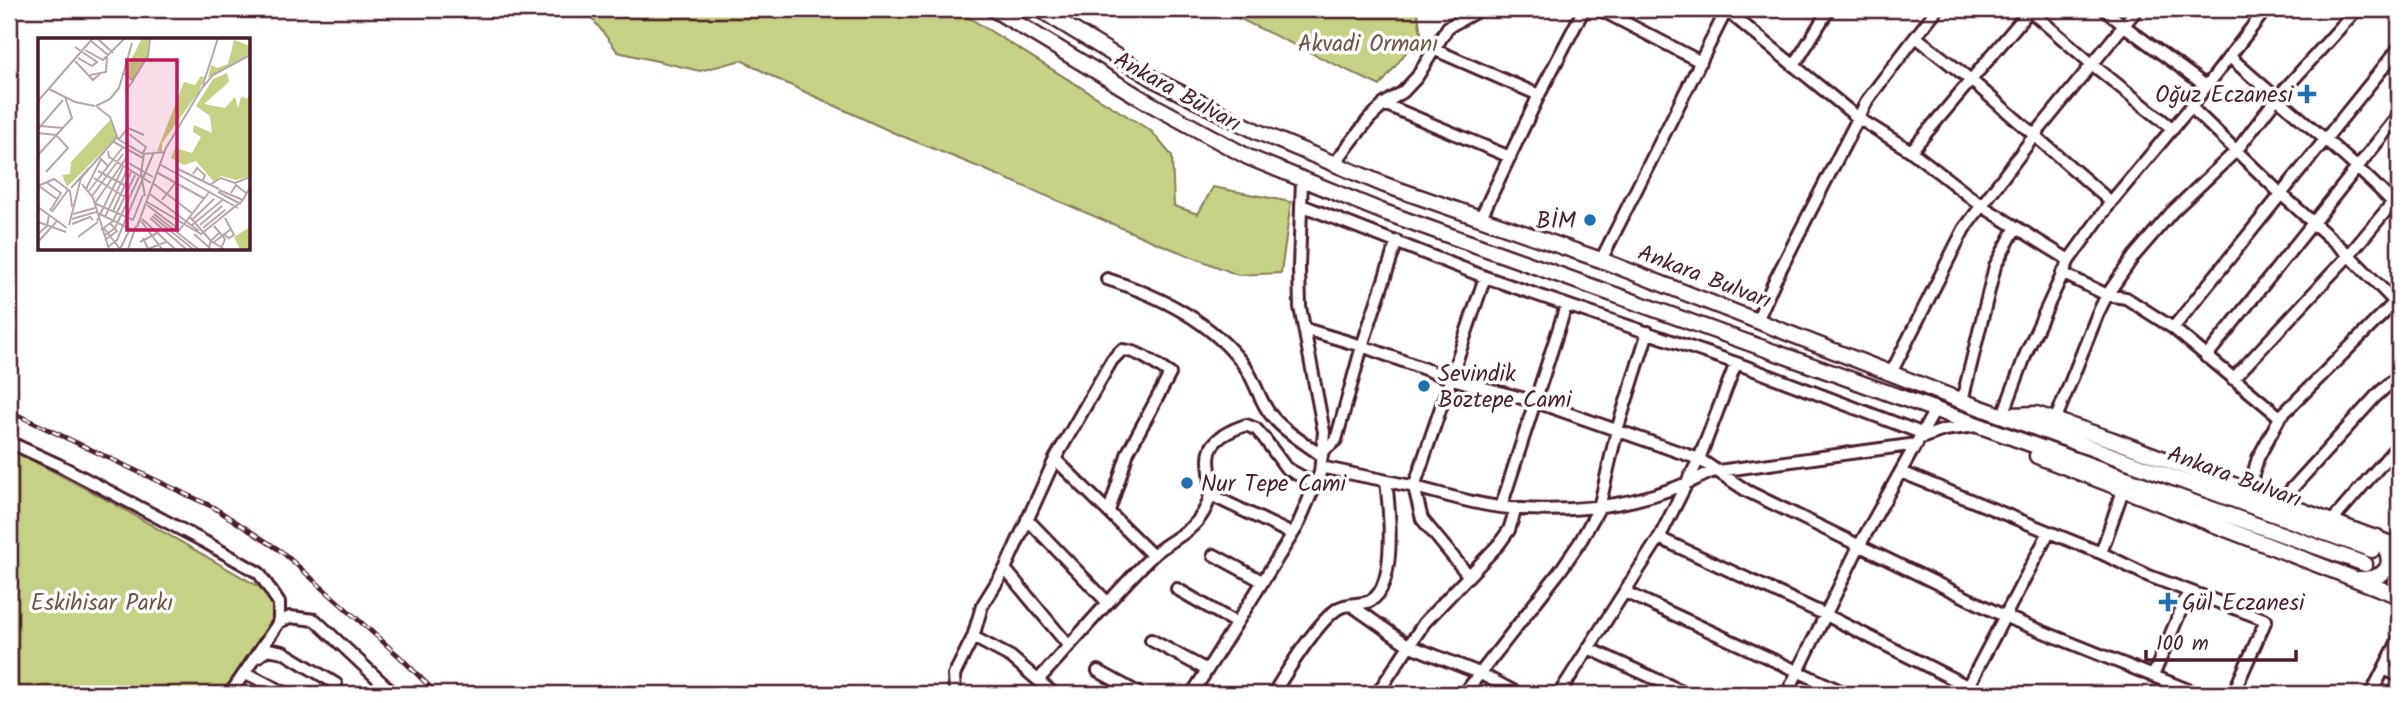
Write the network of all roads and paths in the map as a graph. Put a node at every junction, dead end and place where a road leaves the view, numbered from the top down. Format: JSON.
{"nodes":[{"id":1,"x":993,"y":9,"type":"edge"},
{"id":2,"x":1039,"y":9,"type":"edge"},
{"id":3,"x":1481,"y":9,"type":"edge"},
{"id":4,"x":1584,"y":9,"type":"edge"},
{"id":5,"x":1598,"y":9,"type":"edge"},
{"id":6,"x":1726,"y":9,"type":"edge"},
{"id":7,"x":1829,"y":9,"type":"edge"},
{"id":8,"x":1937,"y":9,"type":"edge"},
{"id":9,"x":2104,"y":9,"type":"edge"},
{"id":10,"x":2137,"y":9,"type":"edge"},
{"id":11,"x":2266,"y":9,"type":"edge"},
{"id":12,"x":2357,"y":9,"type":"edge"},
{"id":13,"x":2029,"y":10,"type":"edge"},
{"id":14,"x":2123,"y":25,"type":"junction"},
{"id":15,"x":1916,"y":37,"type":"junction"},
{"id":16,"x":2399,"y":48,"type":"edge"},
{"id":17,"x":1433,"y":49,"type":"junction"},
{"id":18,"x":2230,"y":57,"type":"junction"},
{"id":19,"x":1701,"y":62,"type":"junction"},
{"id":20,"x":2093,"y":65,"type":"junction"},
{"id":21,"x":1794,"y":66,"type":"junction"},
{"id":22,"x":1972,"y":81,"type":"junction"},
{"id":23,"x":2206,"y":86,"type":"junction"},
{"id":24,"x":1538,"y":95,"type":"junction"},
{"id":25,"x":2276,"y":99,"type":"junction"},
{"id":26,"x":1384,"y":104,"type":"junction"},
{"id":27,"x":2191,"y":107,"type":"junction"},
{"id":28,"x":2399,"y":115,"type":"edge"},
{"id":29,"x":1858,"y":118,"type":"junction"},
{"id":30,"x":2173,"y":129,"type":"junction"},
{"id":31,"x":2034,"y":136,"type":"junction"},
{"id":32,"x":2325,"y":140,"type":"junction"},
{"id":33,"x":2237,"y":150,"type":"junction"},
{"id":34,"x":1911,"y":151,"type":"junction"},
{"id":35,"x":1510,"y":157,"type":"junction"},
{"id":36,"x":1334,"y":163,"type":"junction"},
{"id":37,"x":2356,"y":166,"type":"junction"},
{"id":38,"x":1302,"y":179,"type":"junction"},
{"id":39,"x":2281,"y":194,"type":"junction"},
{"id":40,"x":2111,"y":202,"type":"junction"},
{"id":41,"x":2397,"y":202,"type":"edge"},
{"id":42,"x":1301,"y":205,"type":"junction"},
{"id":43,"x":1982,"y":206,"type":"junction"},
{"id":44,"x":1481,"y":217,"type":"junction"},
{"id":45,"x":2314,"y":222,"type":"junction"},
{"id":46,"x":2016,"y":227,"type":"junction"},
{"id":47,"x":1397,"y":241,"type":"junction"},
{"id":48,"x":2349,"y":255,"type":"junction"},
{"id":49,"x":1601,"y":260,"type":"junction"},
{"id":50,"x":2068,"y":260,"type":"junction"},
{"id":51,"x":2062,"y":273,"type":"junction"},
{"id":52,"x":1485,"y":277,"type":"junction"},
{"id":53,"x":1107,"y":279,"type":"dead end"},
{"id":54,"x":2107,"y":295,"type":"junction"},
{"id":55,"x":2398,"y":303,"type":"edge"},
{"id":56,"x":1566,"y":306,"type":"junction"},
{"id":57,"x":1757,"y":321,"type":"junction"},
{"id":58,"x":2174,"y":328,"type":"junction"},
{"id":59,"x":1305,"y":329,"type":"junction"},
{"id":60,"x":1648,"y":332,"type":"junction"},
{"id":61,"x":1362,"y":346,"type":"junction"},
{"id":62,"x":2206,"y":357,"type":"junction"},
{"id":63,"x":1735,"y":363,"type":"junction"},
{"id":64,"x":1891,"y":373,"type":"junction"},
{"id":65,"x":2399,"y":375,"type":"edge"},
{"id":66,"x":1452,"y":379,"type":"junction"},
{"id":67,"x":2233,"y":379,"type":"junction"},
{"id":68,"x":1962,"y":401,"type":"junction"},
{"id":69,"x":1536,"y":402,"type":"junction"},
{"id":70,"x":1935,"y":410,"type":"junction"},
{"id":71,"x":2003,"y":415,"type":"junction"},
{"id":72,"x":2280,"y":417,"type":"junction"},
{"id":73,"x":2054,"y":421,"type":"junction"},
{"id":74,"x":1981,"y":426,"type":"junction"},
{"id":75,"x":1617,"y":430,"type":"junction"},
{"id":76,"x":1921,"y":439,"type":"junction"},
{"id":77,"x":9,"y":442,"type":"edge"},
{"id":78,"x":2399,"y":444,"type":"edge"},
{"id":79,"x":2395,"y":456,"type":"edge"},
{"id":80,"x":1055,"y":459,"type":"junction"},
{"id":81,"x":1322,"y":459,"type":"junction"},
{"id":82,"x":1699,"y":459,"type":"junction"},
{"id":83,"x":1717,"y":471,"type":"junction"},
{"id":84,"x":1901,"y":472,"type":"junction"},
{"id":85,"x":1386,"y":481,"type":"junction"},
{"id":86,"x":1315,"y":484,"type":"junction"},
{"id":87,"x":1686,"y":484,"type":"junction"},
{"id":88,"x":1414,"y":487,"type":"junction"},
{"id":89,"x":2123,"y":490,"type":"junction"},
{"id":90,"x":2248,"y":491,"type":"junction"},
{"id":91,"x":1211,"y":495,"type":"junction"},
{"id":92,"x":2279,"y":503,"type":"junction"},
{"id":93,"x":1501,"y":507,"type":"junction"},
{"id":94,"x":1516,"y":508,"type":"junction"},
{"id":95,"x":1599,"y":508,"type":"junction"},
{"id":96,"x":1110,"y":512,"type":"junction"},
{"id":97,"x":1027,"y":519,"type":"junction"},
{"id":98,"x":2332,"y":521,"type":"junction"},
{"id":99,"x":2049,"y":532,"type":"junction"},
{"id":100,"x":1292,"y":534,"type":"junction"},
{"id":101,"x":1659,"y":538,"type":"junction"},
{"id":102,"x":2374,"y":543,"type":"junction"},
{"id":103,"x":1860,"y":546,"type":"junction"},
{"id":104,"x":2399,"y":547,"type":"edge"},
{"id":105,"x":2101,"y":553,"type":"junction"},
{"id":106,"x":1152,"y":555,"type":"junction"},
{"id":107,"x":1214,"y":555,"type":"dead end"},
{"id":108,"x":2365,"y":564,"type":"dead end"},
{"id":109,"x":2399,"y":566,"type":"edge"},
{"id":110,"x":1005,"y":569,"type":"junction"},
{"id":111,"x":1468,"y":575,"type":"junction"},
{"id":112,"x":2358,"y":579,"type":"junction"},
{"id":113,"x":1262,"y":581,"type":"junction"},
{"id":114,"x":1177,"y":589,"type":"dead end"},
{"id":115,"x":2189,"y":591,"type":"junction"},
{"id":116,"x":1625,"y":592,"type":"junction"},
{"id":117,"x":2399,"y":595,"type":"edge"},
{"id":118,"x":1108,"y":603,"type":"junction"},
{"id":119,"x":1351,"y":605,"type":"junction"},
{"id":120,"x":1825,"y":615,"type":"junction"},
{"id":121,"x":2006,"y":617,"type":"junction"},
{"id":122,"x":279,"y":622,"type":"junction"},
{"id":123,"x":1236,"y":623,"type":"junction"},
{"id":124,"x":973,"y":637,"type":"junction"},
{"id":125,"x":2399,"y":639,"type":"edge"},
{"id":126,"x":1151,"y":640,"type":"dead end"},
{"id":127,"x":1408,"y":645,"type":"junction"},
{"id":128,"x":1069,"y":646,"type":"junction"},
{"id":129,"x":1588,"y":648,"type":"junction"},
{"id":130,"x":253,"y":660,"type":"junction"},
{"id":131,"x":2384,"y":669,"type":"junction"},
{"id":132,"x":1207,"y":670,"type":"junction"},
{"id":133,"x":1098,"y":671,"type":"dead end"},
{"id":134,"x":1798,"y":671,"type":"junction"},
{"id":135,"x":1479,"y":673,"type":"junction"},
{"id":136,"x":243,"y":675,"type":"junction"},
{"id":137,"x":2154,"y":676,"type":"junction"},
{"id":138,"x":2399,"y":676,"type":"edge"},
{"id":139,"x":1039,"y":679,"type":"junction"},
{"id":140,"x":336,"y":684,"type":"dead end"},
{"id":141,"x":1966,"y":691,"type":"edge"},
{"id":142,"x":230,"y":694,"type":"edge"},
{"id":143,"x":288,"y":694,"type":"edge"},
{"id":144,"x":394,"y":694,"type":"edge"},
{"id":145,"x":958,"y":694,"type":"edge"},
{"id":146,"x":1054,"y":694,"type":"edge"},
{"id":147,"x":1140,"y":694,"type":"edge"},
{"id":148,"x":1192,"y":694,"type":"edge"},
{"id":149,"x":1273,"y":694,"type":"edge"},
{"id":150,"x":1377,"y":694,"type":"edge"},
{"id":151,"x":1464,"y":694,"type":"edge"},
{"id":152,"x":1519,"y":694,"type":"edge"},
{"id":153,"x":1559,"y":694,"type":"edge"},
{"id":154,"x":1688,"y":694,"type":"edge"},
{"id":155,"x":1787,"y":694,"type":"edge"},
{"id":156,"x":1847,"y":694,"type":"edge"},
{"id":157,"x":1983,"y":694,"type":"edge"},
{"id":158,"x":2198,"y":694,"type":"edge"},
{"id":159,"x":2233,"y":694,"type":"edge"},
{"id":160,"x":2371,"y":694,"type":"edge"}],
"edges":[{"from":1,"to":38,"type":"main road","name":"Ankara Bulvarı"},
{"from":2,"to":36,"type":"main road","name":"Ankara Bulvarı"},
{"from":3,"to":17,"type":"street"},
{"from":4,"to":24,"type":"street"},
{"from":5,"to":19,"type":"street"},
{"from":6,"to":19,"type":"street"},
{"from":6,"to":21,"type":"street"},
{"from":7,"to":21,"type":"street"},
{"from":8,"to":15,"type":"street"},
{"from":9,"to":14,"type":"street"},
{"from":10,"to":14,"type":"street"},
{"from":11,"to":18,"type":"street"},
{"from":12,"to":25,"type":"street"},
{"from":13,"to":20,"type":"street"},
{"from":13,"to":22,"type":"street"},
{"from":14,"to":20,"type":"street"},
{"from":14,"to":23,"type":"street"},
{"from":15,"to":22,"type":"street"},
{"from":15,"to":29,"type":"street"},
{"from":16,"to":32,"type":"street"},
{"from":17,"to":24,"type":"street"},
{"from":17,"to":26,"type":"street"},
{"from":18,"to":23,"type":"street"},
{"from":18,"to":25,"type":"street"},
{"from":19,"to":49,"type":"street"},
{"from":20,"to":30,"type":"street"},
{"from":20,"to":31,"type":"street"},
{"from":21,"to":29,"type":"street"},
{"from":22,"to":31,"type":"street"},
{"from":22,"to":34,"type":"street"},
{"from":23,"to":27,"type":"street"},
{"from":24,"to":35,"type":"street"},
{"from":25,"to":32,"type":"street"},
{"from":25,"to":33,"type":"street"},
{"from":26,"to":35,"type":"street"},
{"from":26,"to":36,"type":"street"},
{"from":27,"to":30,"type":"street"},
{"from":27,"to":33,"type":"street"},
{"from":28,"to":37,"type":"street"},
{"from":29,"to":34,"type":"street"},
{"from":29,"to":57,"type":"street"},
{"from":30,"to":40,"type":"street"},
{"from":31,"to":40,"type":"street"},
{"from":31,"to":43,"type":"street"},
{"from":32,"to":37,"type":"street"},
{"from":32,"to":39,"type":"street"},
{"from":33,"to":39,"type":"street"},
{"from":33,"to":54,"type":"street"},
{"from":34,"to":43,"type":"street"},
{"from":35,"to":44,"type":"street"},
{"from":36,"to":44,"type":"main road","name":"Ankara Bulvarı"},
{"from":37,"to":41,"type":"street"},
{"from":37,"to":45,"type":"street"},
{"from":38,"to":42,"type":"street"},
{"from":38,"to":70,"type":"main road","name":"Ankara Bulvarı"},
{"from":39,"to":45,"type":"street"},
{"from":39,"to":58,"type":"street"},
{"from":40,"to":50,"type":"street"},
{"from":41,"to":48,"type":"street"},
{"from":42,"to":47,"type":"street"},
{"from":42,"to":59,"type":"street"},
{"from":43,"to":46,"type":"street"},
{"from":43,"to":64,"type":"street"},
{"from":44,"to":49,"type":"main road","name":"Ankara Bulvarı"},
{"from":45,"to":48,"type":"street"},
{"from":45,"to":62,"type":"street"},
{"from":46,"to":50,"type":"street"},
{"from":46,"to":68,"type":"street"},
{"from":47,"to":52,"type":"street"},
{"from":47,"to":61,"type":"street"},
{"from":48,"to":55,"type":"street"},
{"from":48,"to":67,"type":"street"},
{"from":49,"to":57,"type":"main road","name":"Ankara Bulvarı"},
{"from":50,"to":51,"type":"street"},
{"from":51,"to":54,"type":"street"},
{"from":51,"to":71,"type":"street"},
{"from":52,"to":56,"type":"street"},
{"from":52,"to":66,"type":"street"},
{"from":53,"to":81,"type":"street"},
{"from":54,"to":58,"type":"street"},
{"from":54,"to":73,"type":"street"},
{"from":55,"to":72,"type":"street"},
{"from":56,"to":60,"type":"street"},
{"from":56,"to":69,"type":"street"},
{"from":57,"to":64,"type":"main road","name":"Ankara Bulvarı"},
{"from":58,"to":62,"type":"street"},
{"from":59,"to":61,"type":"street"},
{"from":59,"to":81,"type":"street"},
{"from":60,"to":63,"type":"street"},
{"from":60,"to":75,"type":"street"},
{"from":61,"to":66,"type":"street"},
{"from":61,"to":81,"type":"street"},
{"from":62,"to":67,"type":"street"},
{"from":63,"to":76,"type":"street"},
{"from":63,"to":82,"type":"street"},
{"from":64,"to":68,"type":"main road","name":"Ankara Bulvarı"},
{"from":65,"to":92,"type":"street"},
{"from":66,"to":69,"type":"street"},
{"from":66,"to":88,"type":"street"},
{"from":67,"to":72,"type":"street"},
{"from":68,"to":71,"type":"main road","name":"Ankara Bulvarı"},
{"from":69,"to":75,"type":"street"},
{"from":69,"to":93,"type":"street"},
{"from":70,"to":74,"type":"main road","name":"Ankara Bulvarı"},
{"from":70,"to":76,"type":"street"},
{"from":71,"to":73,"type":"main road"},
{"from":71,"to":102,"type":"main road","name":"Ankara Bulvarı"},
{"from":72,"to":90,"type":"street"},
{"from":73,"to":90,"type":"main road"},
{"from":74,"to":76,"type":"street","name":"Ankara Bulvarı"},
{"from":74,"to":89,"type":"main road"},
{"from":74,"to":108,"type":"main road","name":"Ankara Bulvarı"},
{"from":75,"to":82,"type":"street"},
{"from":75,"to":95,"type":"street"},
{"from":76,"to":83,"type":"street","name":"Ankara Bulvarı"},
{"from":76,"to":84,"type":"street"},
{"from":77,"to":122,"type":"street"},
{"from":78,"to":79,"type":"street"},
{"from":79,"to":98,"type":"street"},
{"from":80,"to":96,"type":"street"},
{"from":80,"to":96,"type":"street"},
{"from":80,"to":97,"type":"street"},
{"from":81,"to":85,"type":"street","name":"Ankara Bulvarı"},
{"from":81,"to":86,"type":"street"},
{"from":82,"to":83,"type":"street"},
{"from":82,"to":87,"type":"street"},
{"from":83,"to":87,"type":"street","name":"Ankara Bulvarı"},
{"from":83,"to":103,"type":"street"},
{"from":84,"to":99,"type":"street"},
{"from":84,"to":103,"type":"street"},
{"from":85,"to":88,"type":"street","name":"Ankara Bulvarı"},
{"from":85,"to":119,"type":"street"},
{"from":86,"to":91,"type":"street"},
{"from":86,"to":100,"type":"street"},
{"from":87,"to":95,"type":"street","name":"Ankara Bulvarı"},
{"from":87,"to":101,"type":"street"},
{"from":88,"to":93,"type":"street","name":"Ankara Bulvarı"},
{"from":88,"to":111,"type":"street"},
{"from":89,"to":105,"type":"street"},
{"from":89,"to":112,"type":"main road"},
{"from":90,"to":92,"type":"main road"},
{"from":91,"to":100,"type":"street"},
{"from":91,"to":106,"type":"street"},
{"from":92,"to":98,"type":"main road"},
{"from":93,"to":94,"type":"street","name":"Ankara Bulvarı"},
{"from":94,"to":95,"type":"street","name":"Ankara Bulvarı"},
{"from":94,"to":111,"type":"street"},
{"from":95,"to":135,"type":"street"},
{"from":96,"to":106,"type":"street"},
{"from":97,"to":110,"type":"street"},
{"from":97,"to":118,"type":"street"},
{"from":98,"to":102,"type":"main road"},
{"from":99,"to":105,"type":"street"},
{"from":99,"to":121,"type":"street"},
{"from":100,"to":113,"type":"street"},
{"from":101,"to":116,"type":"street"},
{"from":101,"to":120,"type":"street"},
{"from":102,"to":104,"type":"main road"},
{"from":102,"to":112,"type":"main road"},
{"from":103,"to":120,"type":"street"},
{"from":103,"to":121,"type":"street"},
{"from":105,"to":115,"type":"street"},
{"from":106,"to":118,"type":"street"},
{"from":107,"to":113,"type":"street"},
{"from":109,"to":117,"type":"main road"},
{"from":110,"to":124,"type":"street"},
{"from":110,"to":128,"type":"street"},
{"from":111,"to":127,"type":"street"},
{"from":112,"to":117,"type":"main road"},
{"from":113,"to":123,"type":"street"},
{"from":114,"to":123,"type":"street"},
{"from":115,"to":137,"type":"street"},
{"from":115,"to":159,"type":"street"},
{"from":116,"to":129,"type":"street"},
{"from":116,"to":134,"type":"street"},
{"from":118,"to":128,"type":"street"},
{"from":119,"to":127,"type":"street"},
{"from":119,"to":149,"type":"street"},
{"from":120,"to":134,"type":"street"},
{"from":120,"to":141,"type":"street"},
{"from":121,"to":137,"type":"street"},
{"from":121,"to":141,"type":"street"},
{"from":122,"to":130,"type":"street"},
{"from":122,"to":144,"type":"street"},
{"from":123,"to":132,"type":"street"},
{"from":124,"to":139,"type":"street"},
{"from":124,"to":145,"type":"street"},
{"from":125,"to":131,"type":"street"},
{"from":126,"to":132,"type":"street"},
{"from":127,"to":135,"type":"street"},
{"from":127,"to":150,"type":"street"},
{"from":128,"to":139,"type":"street"},
{"from":129,"to":153,"type":"street"},
{"from":129,"to":154,"type":"street"},
{"from":130,"to":136,"type":"street"},
{"from":130,"to":140,"type":"street"},
{"from":131,"to":138,"type":"street"},
{"from":131,"to":160,"type":"street"},
{"from":132,"to":148,"type":"street"},
{"from":133,"to":147,"type":"street"},
{"from":134,"to":155,"type":"street"},
{"from":134,"to":156,"type":"street"},
{"from":135,"to":151,"type":"street"},
{"from":135,"to":152,"type":"street"},
{"from":136,"to":142,"type":"street"},
{"from":136,"to":143,"type":"street"},
{"from":137,"to":158,"type":"street"},
{"from":139,"to":146,"type":"street"},
{"from":141,"to":157,"type":"street"}]}
